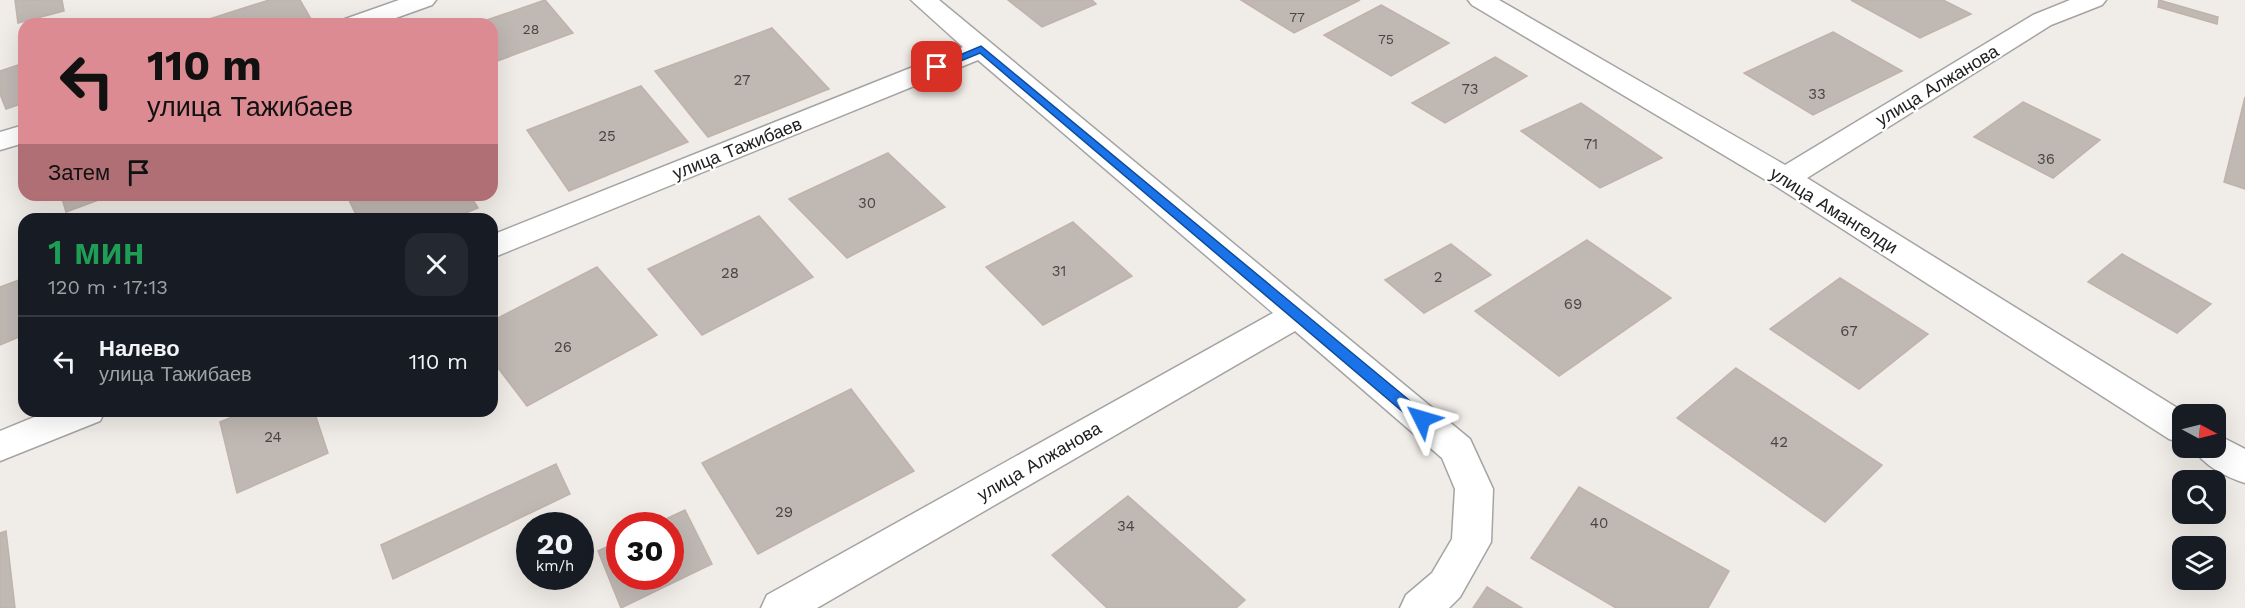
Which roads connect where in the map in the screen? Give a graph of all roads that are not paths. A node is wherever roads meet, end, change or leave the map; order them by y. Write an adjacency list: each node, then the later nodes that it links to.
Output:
1 (423, 0): 5 (street)
2 (924, 0): 6 (street)
3 (1481, 0): 9 (street, улица Амангелди)
4 (2093, 0): 9 (street, улица Алжанова)
5 (371, 18)
6 (981, 49): 10 (street, улица Тажибаев); 11 (street)
7 (18, 136): 8 (street)
8 (0, 141)
9 (1785, 178): 13 (street, улица Амангелди)
10 (498, 245)
11 (1296, 315): 17 (street, улица Алжанова); 18 (street)
12 (72, 417): 14 (street)
13 (2172, 423)
14 (0, 446)
15 (2226, 456): 16 (street)
16 (2245, 468)
17 (781, 608)
18 (1420, 608)

